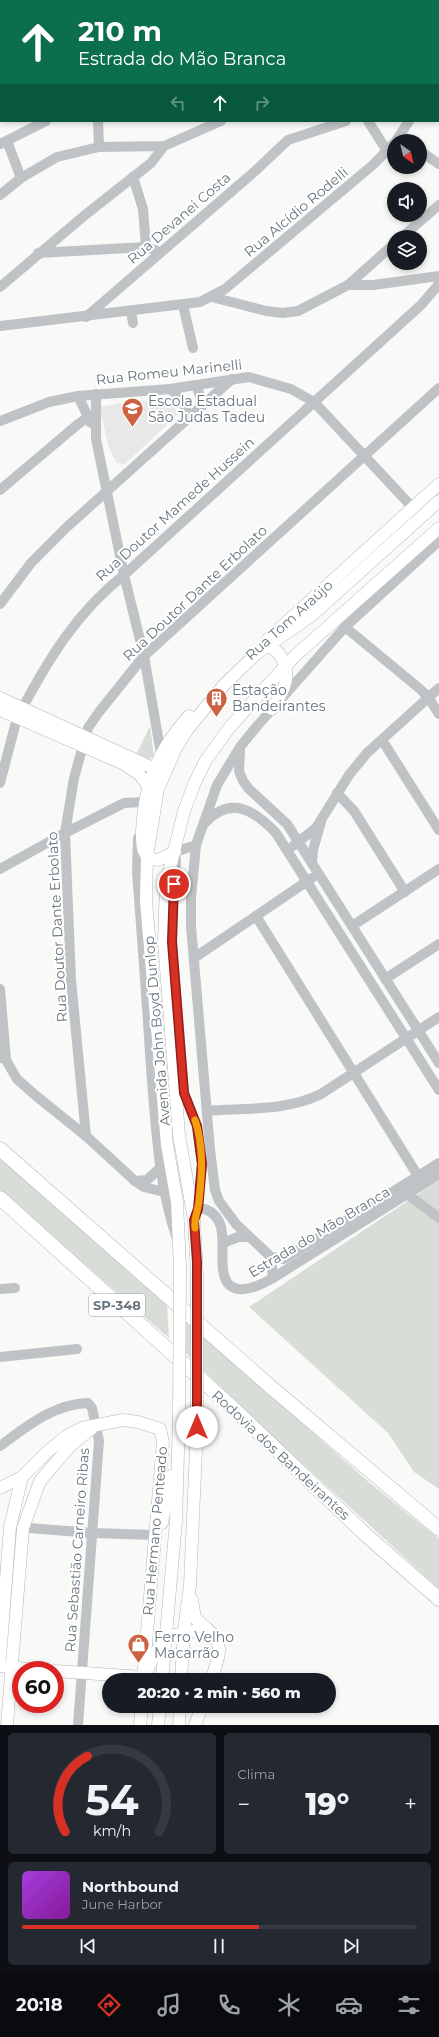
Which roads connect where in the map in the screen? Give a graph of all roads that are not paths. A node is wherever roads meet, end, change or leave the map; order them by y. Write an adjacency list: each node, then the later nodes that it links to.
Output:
1 (44, 122): 9 (street)
2 (98, 122): 11 (street)
3 (219, 122): 10 (street)
4 (343, 122): 22 (street, Rua Devanei Costa)
5 (369, 122): 8 (street)
6 (408, 122): 7 (street, Rua Alcídio Rodelli)
7 (401, 134)
8 (387, 136)
9 (3, 142): 15 (street)
10 (164, 146): 11 (street); 16 (street)
11 (98, 147): 15 (street)
12 (387, 151): 28 (street, Rua Alcídio Rodelli)
13 (427, 156): 14 (street)
14 (439, 164)
15 (21, 178): 17 (street)
16 (133, 178): 20 (street); 23 (street)
17 (1, 192)
18 (439, 205): 19 (street)
19 (410, 230)
20 (146, 246): 22 (street); 23 (street)
21 (387, 250): 25 (street)
22 (160, 252): 31 (street, Rua Devanei Costa)
23 (38, 253): 27 (street)
24 (439, 276): 25 (street)
25 (348, 284): 28 (street)
26 (439, 284): 41 (street, Rua Doutor Mamede Hussein)
27 (0, 288)
28 (212, 297): 29 (street, Rua Alcídio Rodelli)
29 (183, 305): 30 (street, Rua Alcídio Rodelli); 34 (street)
30 (132, 311): 31 (street, Rua Alcídio Rodelli); 32 (street)
31 (86, 317): 33 (street, Rua Alcídio Rodelli)
32 (133, 323)
33 (0, 326)
34 (193, 348)
35 (233, 378): 36 (street, Rua Romeu Marinelli); 41 (street, Rua Romeu Marinelli); 42 (street)
36 (196, 385): 37 (street, Rua Romeu Marinelli); 42 (street)
37 (170, 388): 39 (street, Rua Romeu Marinelli); 44 (street)
38 (439, 388): 46 (street, Rua Doutor Dante Erbolato)
39 (96, 394): 40 (street, Rua Romeu Marinelli); 43 (street)
40 (78, 396): 43 (street); 45 (street, Rua Romeu Marinelli)
41 (314, 402): 46 (street, Rua Romeu Marinelli); 54 (street, Rua Doutor Mamede Hussein)
42 (203, 404): 44 (street)
43 (92, 416): 48 (street); 49 (street)
44 (188, 418): 49 (street)
45 (0, 421)
46 (364, 455): 51 (street, Rua Romeu Marinelli); 59 (street, Rua Doutor Dante Erbolato)
47 (439, 484): 51 (main road, Rua Tom Araújo)
48 (0, 490)
49 (108, 491): 54 (street); 55 (street)
50 (439, 501): 57 (main road)
51 (413, 508): 58 (main road, Rua Tom Araújo)
52 (439, 528): 60 (main road, Avenida John Boyd Dunlop)
53 (439, 541): 56 (street)
54 (124, 575): 59 (street); 67 (street, Rua Doutor Mamede Hussein)
55 (0, 604)
56 (345, 627): 63 (street); 65 (street)
57 (268, 646): 58 (main road); 60 (main road)
58 (252, 655): 62 (main road, Rua Tom Araújo)
59 (144, 656): 70 (street, Rua Doutor Dante Erbolato); 72 (street)
60 (284, 667): 65 (main road); 85 (main road, Avenida John Boyd Dunlop)
61 (439, 688): 63 (street)
62 (215, 692): 72 (main road, Rua Tom Araújo); 87 (main road, Avenida John Boyd Dunlop)
63 (428, 697): 68 (street); 69 (street)
64 (0, 698): 67 (main road)
65 (272, 709): 71 (street)
66 (0, 710): 67 (main road)
67 (20, 714): 70 (main road); 74 (street, Rua Doutor Mamede Hussein)
68 (439, 714)
69 (382, 740): 76 (street); 81 (street)
70 (85, 742): 73 (main road); 75 (main road); 82 (street, Rua Doutor Dante Erbolato)
71 (240, 747): 80 (street); 83 (street)
72 (161, 754): 73 (main road, Rua Tom Araújo)
73 (155, 769): 75 (main road)
74 (0, 782)
75 (148, 786): 77 (main road)
76 (337, 793): 78 (street); 93 (street)
77 (144, 802): 79 (main road); 82 (street)
78 (322, 820): 83 (street); 88 (street)
79 (141, 821): 87 (main road); 114 (street)
80 (201, 826): 84 (street); 86 (street)
81 (439, 830)
82 (65, 833): 89 (street); 110 (street, Rua Doutor Dante Erbolato)
83 (298, 841): 86 (street); 88 (street)
84 (196, 845): 85 (street); 96 (street)
85 (175, 852): 87 (main road); 116 (street); 122 (main road, Avenida John Boyd Dunlop)
86 (289, 853): 92 (street)
87 (147, 856): 126 (main road, Avenida John Boyd Dunlop)
88 (312, 862): 91 (street)
89 (0, 869)
90 (439, 869): 93 (street)
91 (319, 874): 92 (street); 95 (street)
92 (306, 882): 94 (street); 104 (street)
93 (405, 892): 95 (street)
94 (256, 916): 97 (street); 107 (street)
95 (352, 926): 100 (street)
96 (192, 939): 97 (street); 99 (street)
97 (220, 940): 99 (street)
98 (439, 944): 100 (street)
99 (194, 958): 109 (street)
100 (385, 979): 103 (street)
101 (0, 990): 105 (street)
102 (439, 1017): 103 (street)
103 (419, 1030): 104 (street); 106 (street)
104 (406, 1038): 107 (street); 108 (street)
105 (3, 1059): 110 (street)
106 (439, 1062)
107 (354, 1073): 109 (street); 117 (street)
108 (439, 1090)
109 (207, 1111): 112 (street)
110 (86, 1136): 118 (street)
111 (0, 1149): 141 (highway, SP-348)
112 (210, 1149): 116 (street); 124 (street)
113 (439, 1162): 117 (street)
114 (160, 1168): 118 (street); 119 (street)
115 (439, 1174): 120 (street, Estrada do Mão Branca)
116 (202, 1175): 122 (street)
117 (418, 1176): 127 (street)
118 (135, 1181): 119 (street)
119 (164, 1192): 126 (street)
120 (407, 1194): 123 (street); 128 (street, Estrada do Mão Branca)
121 (0, 1198): 145 (highway, Rodovia dos Bandeirantes / SP-348)
122 (196, 1214): 125 (street, Estrada do Mão Branca); 144 (main road, Avenida John Boyd Dunlop, bridge)
123 (439, 1218)
124 (249, 1237): 125 (street); 127 (street)
125 (223, 1243): 128 (street, Estrada do Mão Branca)
126 (179, 1246): 135 (main road, Avenida John Boyd Dunlop, bridge)
127 (271, 1257): 128 (street)
128 (273, 1278)
129 (15, 1288): 130 (street)
130 (0, 1289)
131 (77, 1349): 132 (street)
132 (0, 1358)
133 (95, 1425): 134 (street, Rua Sebastião Carneiro Ribas); 136 (main road); 137 (main road); 142 (street, Rua Sebastião Carneiro Ribas); 143 (main road, Rua Hermano Penteado)
134 (0, 1446)
135 (178, 1462): 143 (main road); 148 (main road, Avenida John Boyd Dunlop)
136 (22, 1477): 137 (main road); 138 (main road); 139 (main road)
137 (40, 1481): 140 (main road)
138 (0, 1488)
139 (10, 1527): 140 (street); 149 (main road)
140 (22, 1528): 142 (street); 150 (main road)
141 (439, 1529)
142 (92, 1533): 143 (street); 152 (street, Rua Sebastião Carneiro Ribas)
143 (154, 1535): 153 (main road, Rua Hermano Penteado)
144 (190, 1585): 146 (main road); 147 (main road, Avenida John Boyd Dunlop)
145 (439, 1598)
146 (206, 1628): 147 (main road); 157 (main road)
147 (184, 1631): 148 (main road); 156 (main road, Avenida John Boyd Dunlop)
148 (166, 1637): 154 (main road); 155 (main road, Avenida John Boyd Dunlop)
149 (0, 1658)
150 (6, 1667): 163 (main road)
151 (64, 1672): 152 (main road)
152 (82, 1673): 158 (main road); 164 (street, Rua Sebastião Carneiro Ribas)
153 (143, 1673)
154 (146, 1673)
155 (163, 1673)
156 (181, 1673)
157 (213, 1673)
158 (102, 1675)
159 (141, 1713): 165 (main road)
160 (159, 1713): 166 (main road)
161 (180, 1713): 167 (main road)
162 (199, 1713): 168 (main road)
163 (6, 1725)
164 (78, 1725)
165 (140, 1725)
166 (158, 1725)
167 (179, 1725)
168 (195, 1725)

